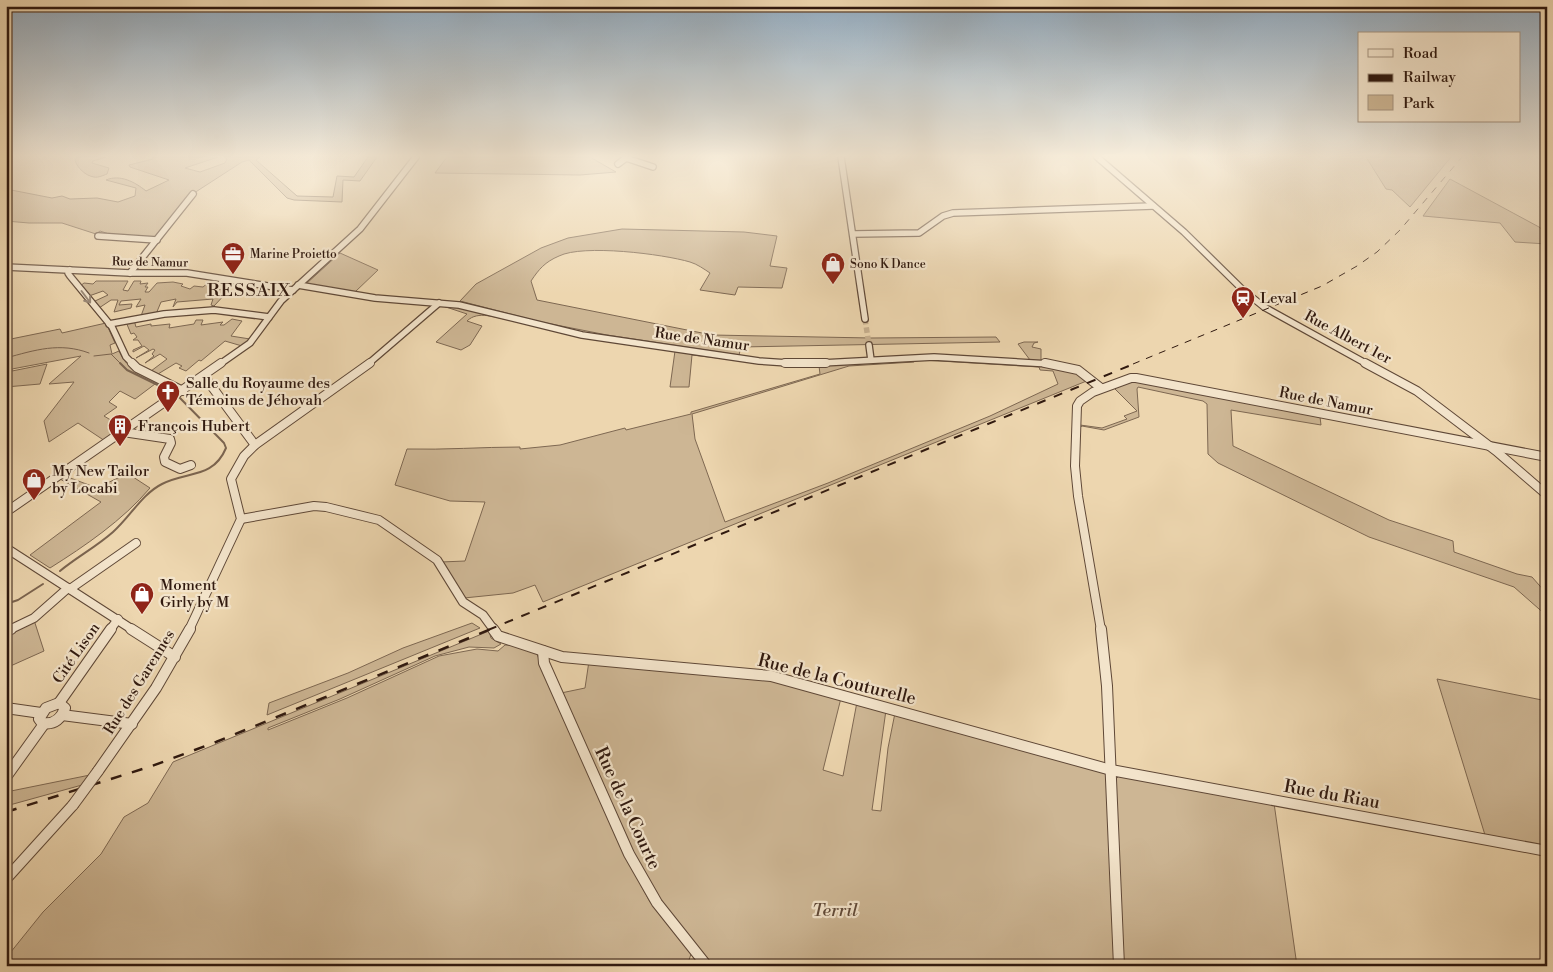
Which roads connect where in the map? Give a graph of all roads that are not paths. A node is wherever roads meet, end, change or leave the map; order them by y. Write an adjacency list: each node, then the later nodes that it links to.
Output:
1 (186, 202): 8 (street)
2 (381, 202): 12 (street)
3 (848, 202): 6 (street)
4 (1149, 202): 5 (street, Rue Albert 1er)
5 (1153, 206): 6 (street); 24 (street, Rue Albert 1er)
6 (853, 234): 15 (street)
7 (98, 236): 8 (street)
8 (157, 240): 11 (street)
9 (6, 267): 10 (street, Rue de Namur)
10 (70, 270): 11 (street, Rue de Namur); 16 (street, one-way to 16)
11 (130, 273): 12 (street, Rue de Namur)
12 (295, 288): 13 (street, Rue de Namur); 14 (street)
13 (439, 303): 18 (street, Rue de Namur); 23 (street)
14 (269, 316): 16 (street); 19 (street)
15 (865, 319)
16 (109, 324): 21 (street)
17 (869, 345): 18 (street)
18 (871, 360): 20 (street, Rue de Namur)
19 (204, 376): 21 (street); 23 (street)
20 (1101, 388): 24 (street, Rue de Namur); 43 (street, Rue de Namur)
21 (183, 391): 22 (street)
22 (123, 432): 26 (street); 28 (street)
23 (255, 445): 29 (street)
24 (1491, 447): 25 (street, Rue de Namur); 27 (street, Rue Albert 1er)
25 (1547, 457)
26 (191, 465)
27 (1547, 495)
28 (6, 512)
29 (241, 519): 35 (street, Rue de la Couturelle); 36 (street, Rue des Garennes)
30 (136, 543): 32 (street)
31 (6, 548): 32 (street)
32 (69, 588): 33 (street); 34 (street)
33 (118, 619): 36 (street); 37 (street, Cité Lison)
34 (6, 632)
35 (543, 651): 43 (street, Rue de la Couturelle); 47 (street, Rue de la Courte)
36 (175, 657): 42 (street, Rue des Garennes)
37 (59, 703): 39 (street, Cité Lison); 40 (street, Cité Lison)
38 (6, 708): 39 (street)
39 (41, 713): 41 (street)
40 (62, 715): 41 (street); 42 (street)
41 (44, 724): 44 (street)
42 (132, 724): 46 (street, Rue des Garennes, bridge)
43 (1111, 770): 45 (street, Rue du Riau); 48 (street)
44 (6, 777)
45 (1547, 851)
46 (6, 879)
47 (707, 966)
48 (1119, 966)

